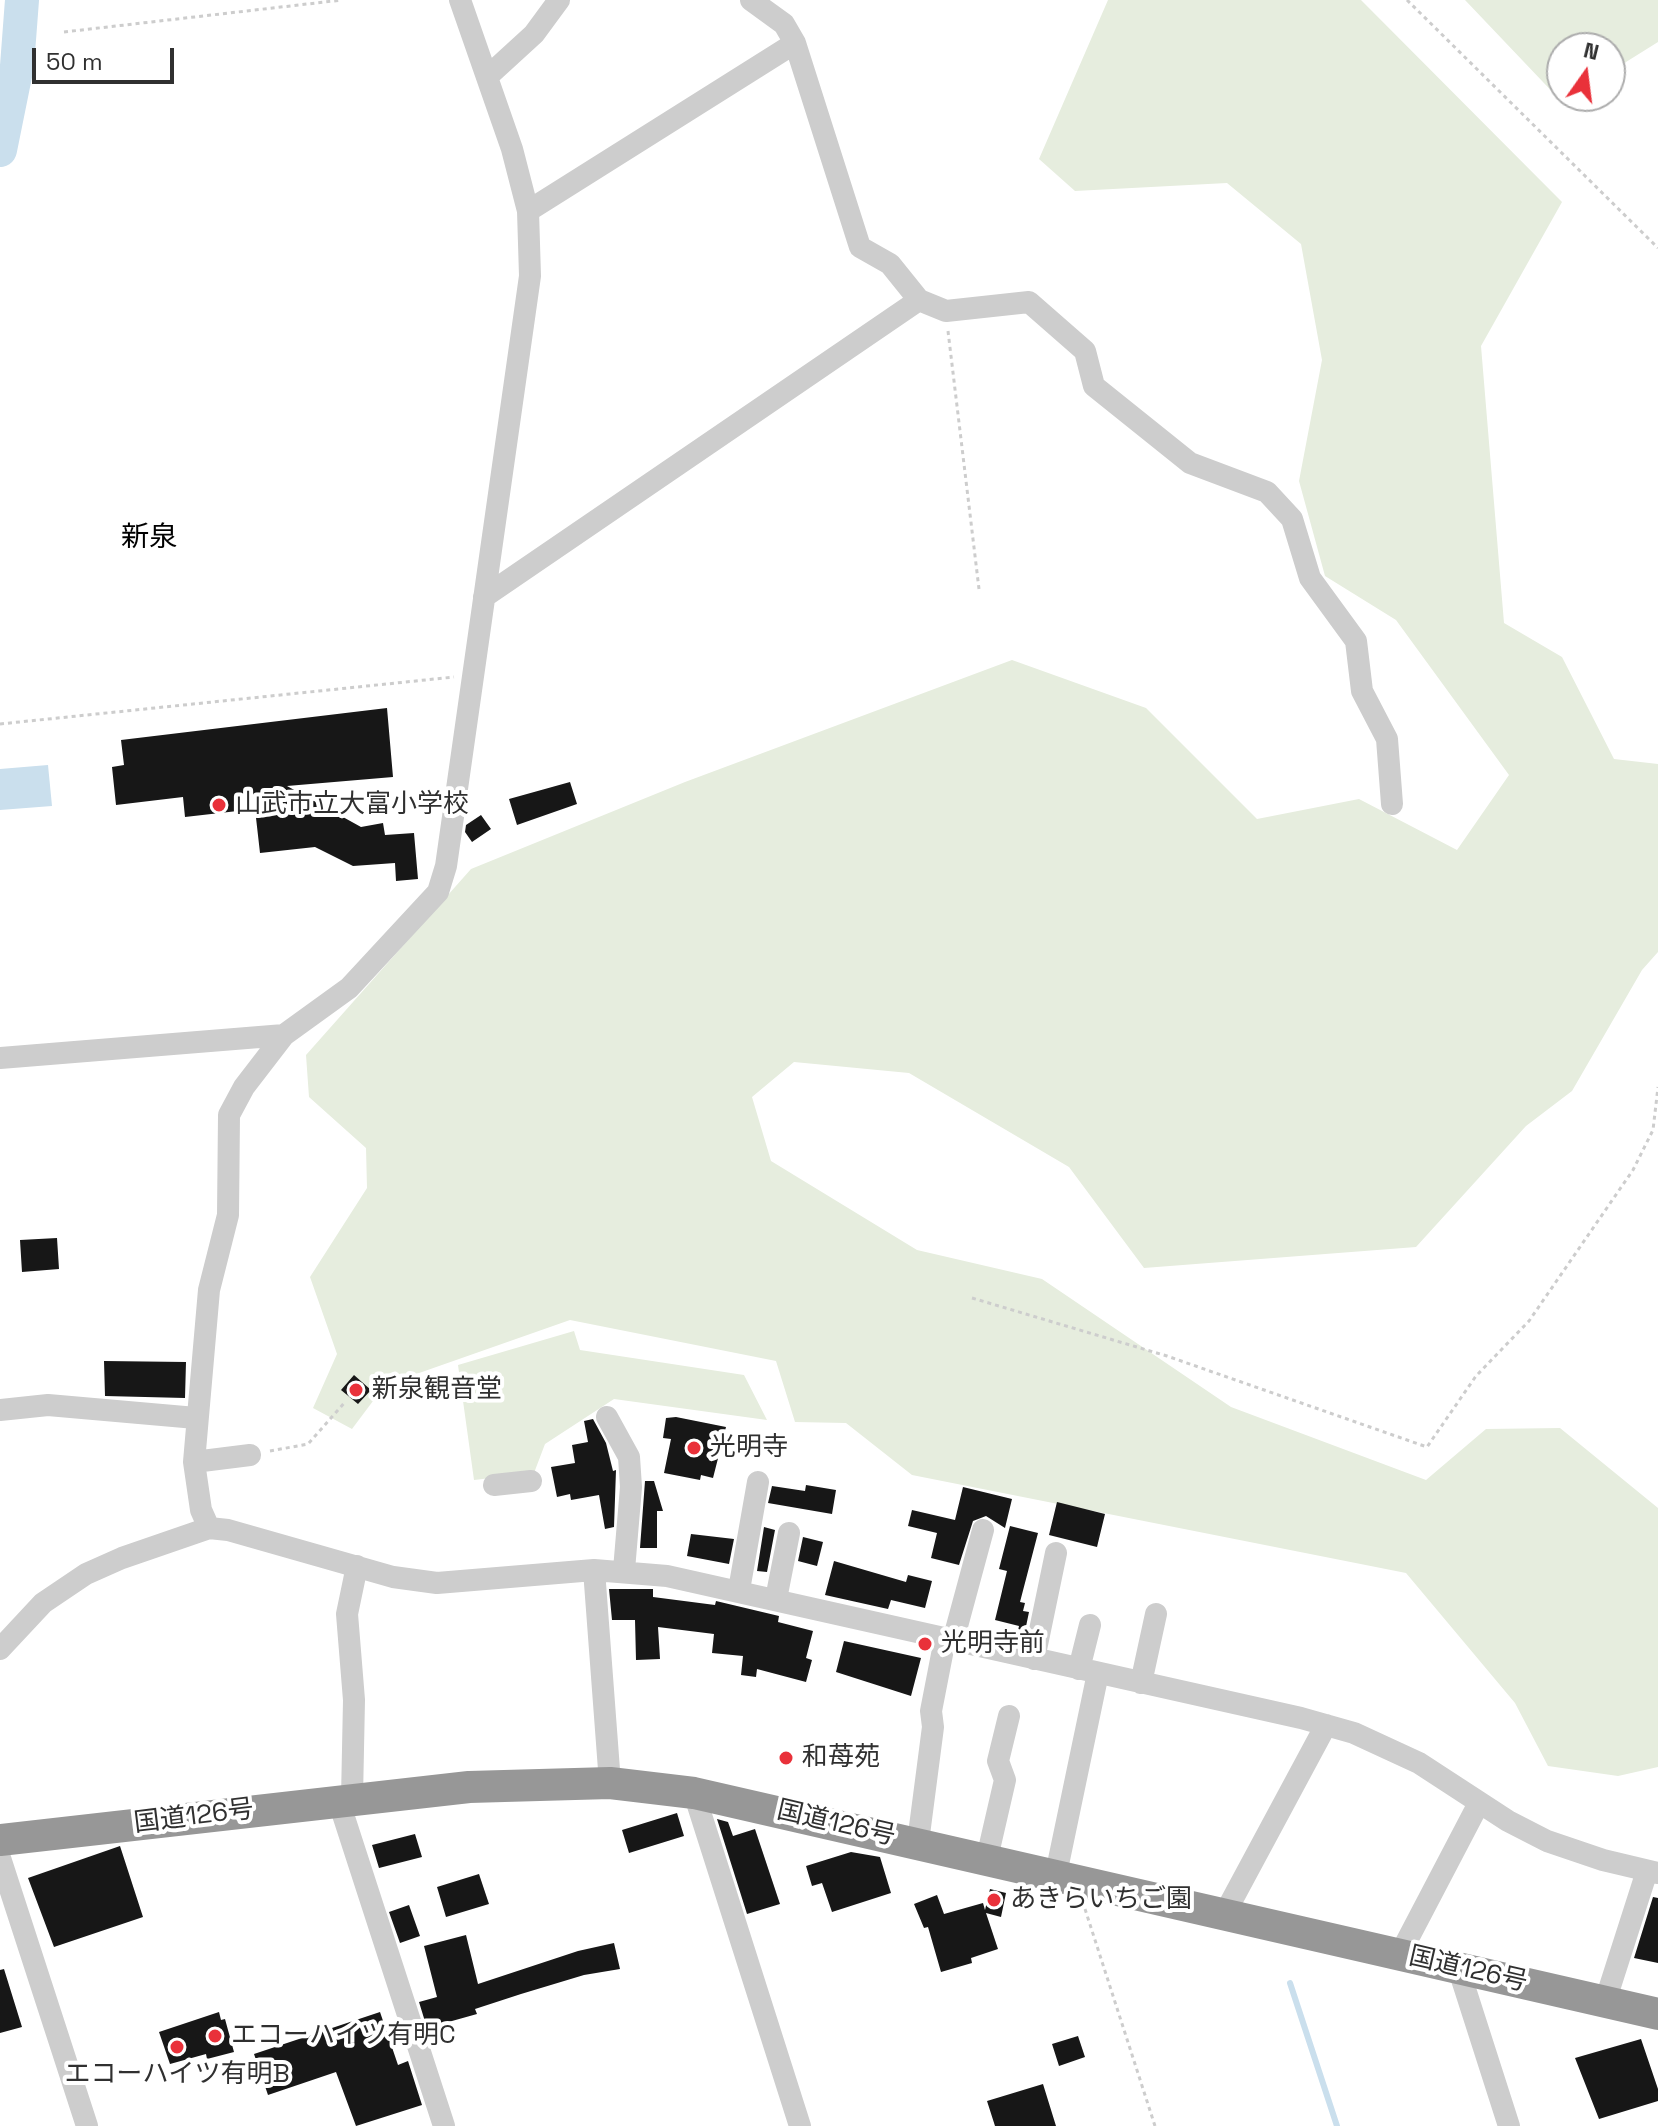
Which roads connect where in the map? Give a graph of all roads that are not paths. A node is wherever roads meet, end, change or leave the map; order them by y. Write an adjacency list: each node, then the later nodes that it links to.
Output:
1 (460, 0): 5 (street)
2 (559, 0): 5 (street)
3 (751, 0): 4 (street)
4 (795, 43): 6 (street); 7 (street)
5 (487, 77): 6 (street)
6 (528, 211): 8 (street)
7 (919, 300): 8 (street); 9 (street)
8 (484, 597): 10 (street)
9 (1392, 804)
10 (284, 1035): 11 (street); 14 (street)
11 (0, 1058)
12 (0, 1410): 14 (street)
13 (607, 1417): 26 (street)
14 (196, 1418): 16 (street)
15 (250, 1455): 16 (street)
16 (194, 1462): 20 (street)
17 (531, 1481): 19 (street)
18 (758, 1482): 27 (street)
19 (494, 1485)
20 (209, 1528): 24 (street); 32 (street)
21 (983, 1530): 31 (street)
22 (789, 1533): 28 (street)
23 (1056, 1553): 33 (street)
24 (357, 1566): 25 (street); 40 (street)
25 (594, 1570): 26 (street); 38 (street)
26 (624, 1570): 27 (street)
27 (739, 1590): 28 (street)
28 (776, 1599): 31 (street)
29 (1156, 1614): 35 (street)
30 (1090, 1625): 34 (street)
31 (949, 1640): 33 (street); 43 (street)
32 (0, 1649)
33 (1034, 1659): 34 (street)
34 (1088, 1671): 35 (street); 47 (street)
35 (1141, 1683): 37 (street)
36 (1009, 1716): 45 (street)
37 (1326, 1725): 41 (street); 48 (street)
38 (610, 1783): 39 (highway, 国道126号); 40 (highway, 国道126号)
39 (694, 1793): 43 (highway, 国道126号); 55 (street)
40 (345, 1799): 42 (highway, 国道126号); 54 (street)
41 (1479, 1803): 46 (street); 49 (street)
42 (0, 1840)
43 (918, 1842): 45 (highway, 国道126号)
44 (0, 1858): 53 (street)
45 (987, 1858): 47 (highway, 国道126号)
46 (1652, 1872): 51 (street)
47 (1065, 1876): 48 (highway, 国道126号)
48 (1225, 1913): 49 (highway, 国道126号)
49 (1400, 1954): 50 (highway, 国道126号)
50 (1458, 1967): 51 (highway, 国道126号); 56 (street)
51 (1605, 2002): 52 (highway, 国道126号)
52 (1658, 2014)
53 (87, 2126)
54 (444, 2126)
55 (800, 2126)
56 (1509, 2126)

